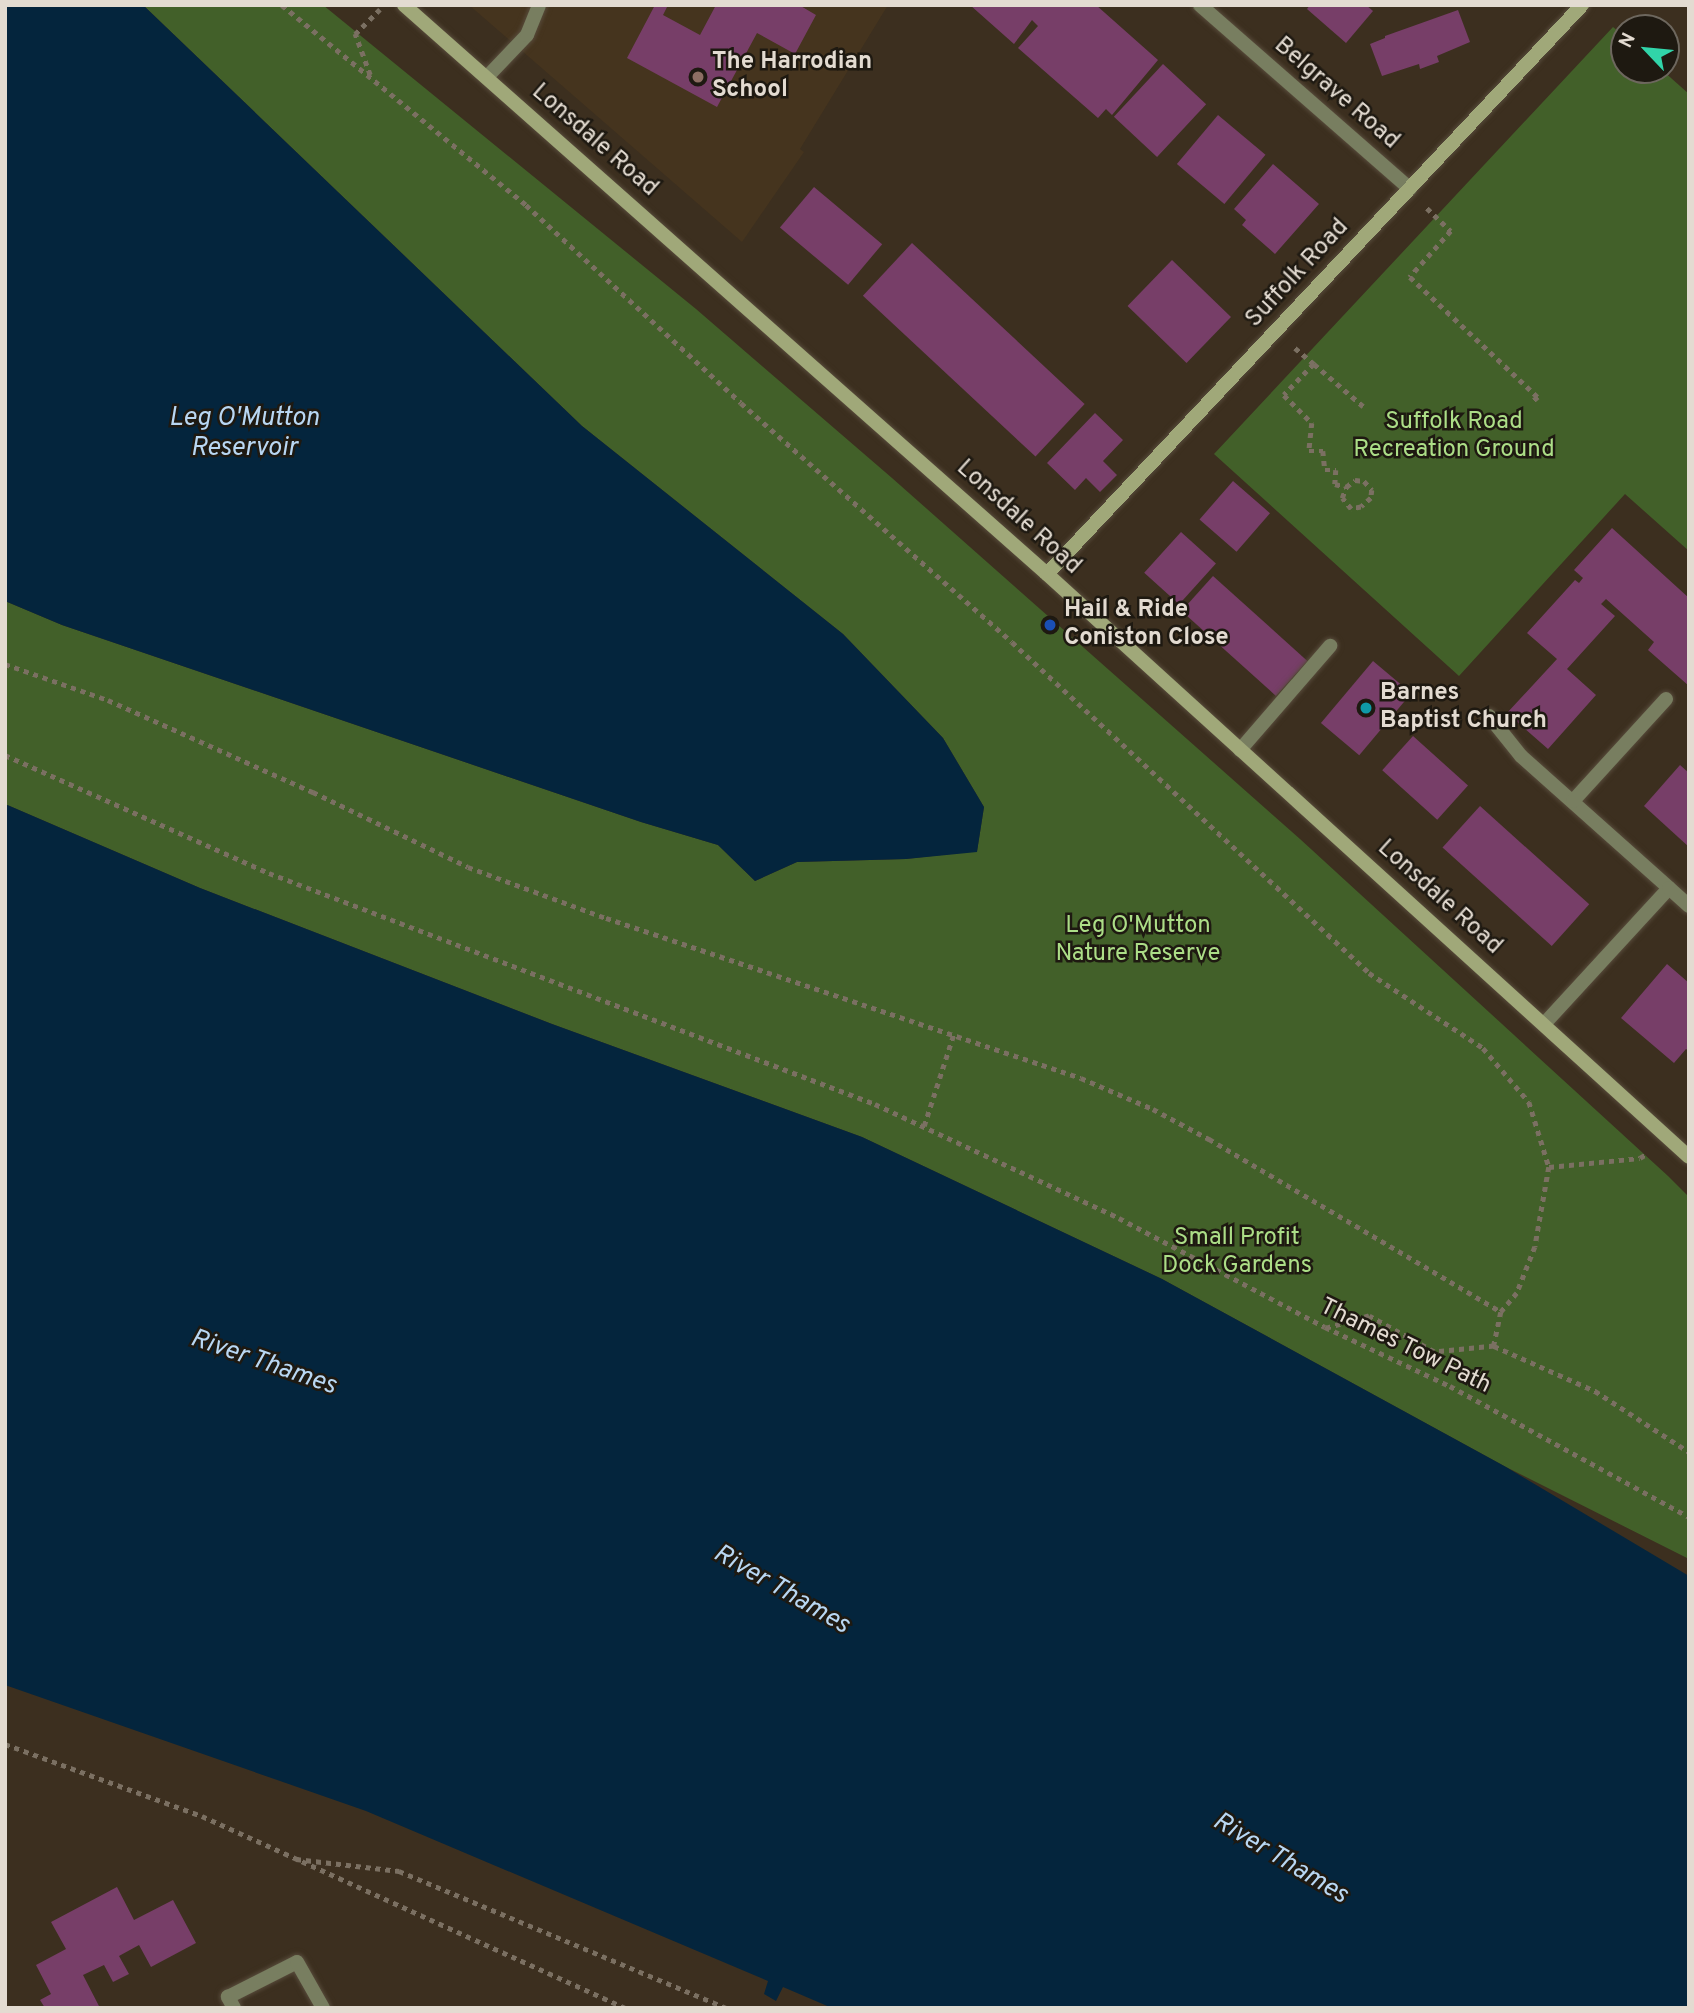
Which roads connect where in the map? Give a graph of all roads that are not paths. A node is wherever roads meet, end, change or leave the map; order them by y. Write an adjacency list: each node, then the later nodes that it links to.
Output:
1 (404, 5): 5 (main road, Lonsdale Road)
2 (539, 5): 5 (street)
3 (1200, 5): 6 (street, Belgrave Road)
4 (1581, 5): 6 (main road, Suffolk Road)
5 (487, 77): 7 (main road, Lonsdale Road)
6 (1410, 189): 7 (main road, Suffolk Road)
7 (1047, 574): 11 (main road, Lonsdale Road)
8 (1330, 646): 11 (street)
9 (1666, 699): 12 (street)
10 (1489, 716): 12 (street)
11 (1240, 750): 15 (main road, Lonsdale Road)
12 (1573, 801): 13 (street)
13 (1669, 888): 14 (street); 15 (street)
14 (1689, 906)
15 (1545, 1023): 16 (main road, Lonsdale Road)
16 (1689, 1157)
17 (234, 2008): 18 (street)
18 (323, 2008)

